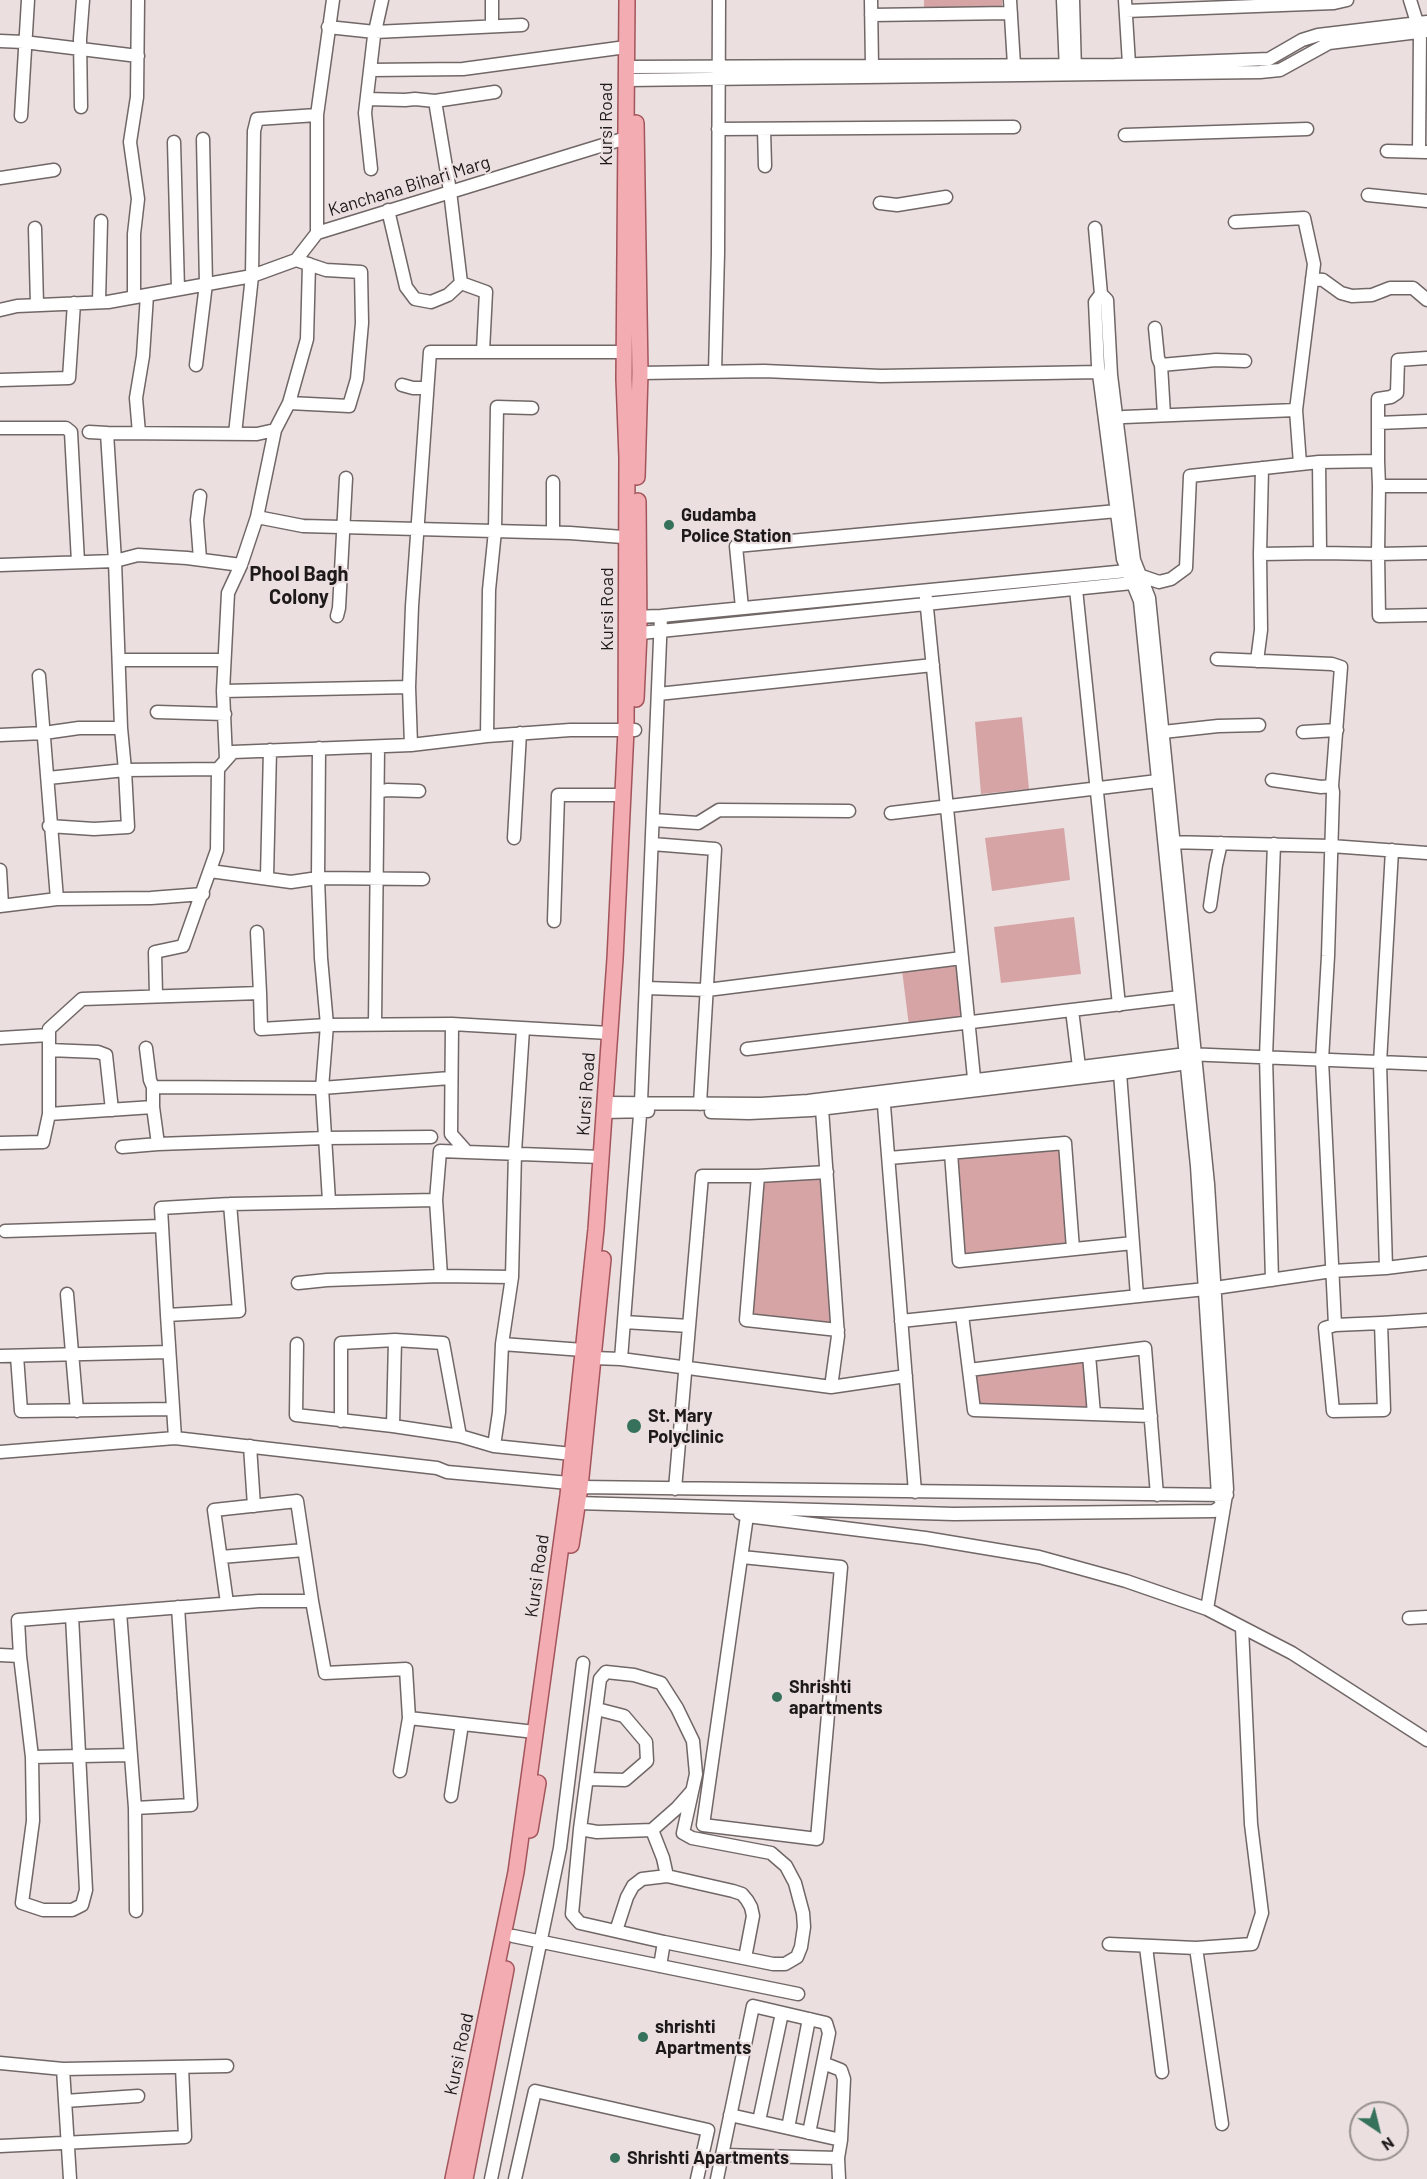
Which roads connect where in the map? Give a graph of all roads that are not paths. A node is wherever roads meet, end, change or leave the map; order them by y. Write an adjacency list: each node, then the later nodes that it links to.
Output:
1 (28, 0): 24 (street)
2 (83, 0): 26 (street)
3 (138, 0): 27 (street)
4 (333, 0): 20 (street)
5 (382, 0): 22 (street)
6 (492, 0): 19 (street)
7 (627, 0): 25 (main road, Kursi Road)
8 (637, 0): 33 (main road, Kursi Road)
9 (719, 0): 34 (street)
10 (871, 0): 17 (street)
11 (1063, 0): 32 (street)
12 (1073, 0): 32 (street)
13 (1347, 0): 15 (street)
14 (1410, 0): 21 (street)
15 (1126, 5): 28 (street)
16 (1010, 6): 17 (street); 30 (street)
17 (871, 15): 29 (street)
18 (522, 25): 19 (street)
19 (492, 26): 22 (street)
20 (328, 27): 22 (street); 39 (street)
21 (1423, 27): 28 (street); 32 (street); 50 (street)
22 (375, 33): 31 (street)
23 (0, 41): 24 (street)
24 (24, 42): 26 (street); 40 (street)
25 (626, 47): 31 (street); 33 (main road, Kursi Road)
26 (80, 48): 27 (street); 38 (street)
27 (138, 56): 75 (street)
28 (1129, 64): 32 (street)
29 (872, 66): 30 (street); 34 (street)
30 (1014, 66): 32 (street)
31 (370, 70): 36 (street)
32 (1070, 70): 34 (street)
33 (632, 73): 34 (street); 46 (main road, Kursi Road); 90 (main road, Kursi Road)
34 (718, 73): 42 (street)
35 (495, 92): 37 (street)
36 (367, 99): 37 (street); 52 (street)
37 (435, 101): 55 (street)
38 (81, 107)
39 (317, 115): 65 (street); 68 (street)
40 (21, 116)
41 (1014, 127): 43 (street)
42 (718, 129): 43 (street); 88 (street)
43 (764, 129): 51 (street)
44 (1307, 129): 45 (street)
45 (1125, 135)
46 (626, 138): 55 (street, Kanchana Bihari Marg); 83 (main road, Kursi Road)
47 (203, 139): 71 (street)
48 (174, 142): 72 (street)
49 (1387, 151): 50 (street)
50 (1423, 152)
51 (765, 166)
52 (371, 169)
53 (54, 170): 54 (street)
54 (0, 178)
55 (450, 191): 60 (street, Kanchana Bihari Marg); 70 (street)
56 (1368, 195): 58 (street)
57 (946, 197): 59 (street)
58 (1427, 201)
59 (880, 203)
60 (388, 210): 65 (street, Kanchana Bihari Marg); 70 (street)
61 (101, 221): 77 (street)
62 (1235, 222): 69 (street)
63 (35, 228): 79 (street)
64 (1095, 228): 73 (street)
65 (317, 233): 66 (street, Kanchana Bihari Marg)
66 (296, 260): 67 (street); 68 (street)
67 (309, 264): 94 (street); 94 (street)
68 (252, 276): 71 (street); 106 (street)
69 (1312, 279): 76 (street); 96 (street)
70 (461, 283): 82 (street)
71 (207, 284): 72 (street); 86 (street)
72 (178, 289): 74 (street)
73 (1101, 294): 89 (street); 98 (street)
74 (147, 295): 75 (street); 105 (street)
75 (134, 297): 77 (street)
76 (1427, 300)
77 (99, 302): 78 (street)
78 (74, 303): 79 (street); 91 (street)
79 (38, 305): 80 (street)
80 (0, 310)
81 (1155, 328): 87 (street)
82 (483, 351): 83 (street); 93 (street)
83 (624, 351): 122 (main road, Kursi Road)
84 (1427, 358): 100 (street)
85 (1245, 361): 87 (street)
86 (196, 365)
87 (1161, 365): 97 (street)
88 (715, 372): 89 (street); 90 (street)
89 (1099, 372): 116 (street)
90 (640, 373): 122 (main road, Kursi Road)
91 (0, 380)
92 (402, 385): 93 (street)
93 (426, 388): 119 (street)
94 (289, 403): 102 (street)
95 (532, 408): 120 (street)
96 (1296, 410): 97 (street); 109 (street)
97 (1164, 415): 98 (street)
98 (1116, 419): 132 (street)
99 (1427, 421): 100 (street)
100 (1378, 423): 107 (street)
101 (0, 428): 129 (street)
102 (275, 430): 106 (street); 117 (street)
103 (89, 432): 104 (street)
104 (107, 433): 105 (street); 128 (street)
105 (139, 433): 106 (street)
106 (235, 434)
107 (1378, 460): 108 (street); 113 (street)
108 (1319, 462): 109 (street); 123 (street)
109 (1300, 464): 110 (street)
110 (1262, 468): 125 (street); 132 (street)
111 (346, 478): 118 (street)
112 (553, 482): 121 (street)
113 (1379, 486): 114 (street); 126 (street)
114 (1427, 486)
115 (200, 496): 127 (street)
116 (1117, 511): 132 (street); 136 (street)
117 (257, 517): 118 (street); 131 (street)
118 (345, 528): 119 (street); 138 (street)
119 (419, 530): 120 (street); 149 (street)
120 (495, 531): 121 (street); 163 (street)
121 (553, 532): 122 (street)
122 (633, 538): 140 (main road, Kursi Road)
123 (1322, 553): 125 (street); 126 (street)
124 (1427, 553): 126 (street)
125 (1260, 554): 146 (street)
126 (1378, 554): 137 (street)
127 (200, 560): 128 (street); 131 (street)
128 (115, 561): 129 (street); 144 (street)
129 (78, 562): 130 (street)
130 (0, 565)
131 (241, 566): 145 (street)
132 (1133, 577): 133 (street); 134 (street); 158 (street); 171 (street)
133 (1076, 589): 135 (street); 174 (street)
134 (926, 591): 135 (street); 136 (street)
135 (927, 604): 141 (street); 147 (street)
136 (742, 608): 139 (street)
137 (1427, 615)
138 (337, 616)
139 (662, 616): 140 (street); 141 (street)
140 (633, 617): 142 (main road, Kursi Road)
141 (661, 631): 142 (street); 151 (street)
142 (633, 633): 156 (main road, Kursi Road)
143 (1217, 659): 146 (street)
144 (119, 660): 145 (street); 155 (street)
145 (224, 660): 150 (street)
146 (1257, 661): 157 (street)
147 (933, 665): 151 (street); 178 (street)
148 (39, 676): 160 (street)
149 (410, 687): 150 (street); 164 (street)
150 (223, 691): 153 (street)
151 (658, 694): 181 (street)
152 (157, 712): 153 (street)
153 (225, 714): 168 (street)
154 (1259, 725): 158 (street)
155 (121, 728): 160 (street); 169 (street)
156 (631, 730): 161 (street); 177 (main road, Kursi Road); 236 (main road, Kursi Road)
157 (1337, 730): 159 (street); 173 (street)
158 (1163, 732): 171 (street)
159 (1303, 732)
160 (44, 733): 162 (street); 170 (street)
161 (520, 733): 163 (street); 183 (street)
162 (0, 735)
163 (488, 736): 164 (street)
164 (411, 746): 165 (street)
165 (378, 747): 166 (street); 175 (street)
166 (319, 748): 167 (street); 194 (street)
167 (270, 750): 168 (street); 193 (street)
168 (222, 764): 169 (street); 192 (street)
169 (125, 770): 170 (street); 182 (street)
170 (48, 778): 182 (street)
171 (1163, 780): 174 (street); 184 (street)
172 (1272, 780): 173 (street)
173 (1332, 786): 188 (street)
174 (1097, 787): 178 (street); 209 (street)
175 (378, 792): 176 (street); 196 (street)
176 (419, 792)
177 (623, 795): 201 (street); 216 (main road, Kursi Road)
178 (947, 806): 180 (street); 203 (street)
179 (849, 811): 181 (street)
180 (891, 813)
181 (653, 820): 186 (street)
182 (50, 826): 198 (street)
183 (514, 838)
184 (1169, 842): 185 (street); 208 (street); 222 (street)
185 (1221, 843): 187 (street); 200 (street)
186 (652, 844): 204 (street); 205 (street)
187 (1274, 844): 188 (street); 223 (street)
188 (1331, 846): 189 (street); 224 (street)
189 (1392, 850): 190 (street); 225 (street)
190 (1427, 853)
191 (0, 870): 199 (street)
192 (210, 871): 193 (street); 197 (street)
193 (267, 877): 194 (street)
194 (318, 878): 196 (street); 214 (street)
195 (423, 879): 196 (street)
196 (377, 880): 212 (street)
197 (202, 894): 198 (street); 207 (street)
198 (57, 899): 199 (street)
199 (1, 906)
200 (1210, 906)
201 (554, 921)
202 (257, 932): 206 (street)
203 (962, 958): 205 (street); 211 (street)
204 (646, 988): 205 (street); 237 (street)
205 (707, 990): 234 (street)
206 (261, 993): 207 (street); 214 (street)
207 (156, 996): 217 (street)
208 (1180, 997): 209 (street); 222 (street)
209 (1119, 1005): 210 (street)
210 (1072, 1010): 211 (street); 227 (street)
211 (968, 1023): 220 (street); 230 (street)
212 (375, 1024): 213 (street); 214 (street)
213 (452, 1024): 215 (street); 229 (street)
214 (327, 1025): 232 (street)
215 (523, 1029): 216 (street); 247 (street)
216 (609, 1033): 236 (main road, Kursi Road)
217 (49, 1035): 218 (street); 221 (street)
218 (0, 1038)
219 (146, 1048): 231 (street)
220 (747, 1049)
221 (49, 1050): 239 (street); 240 (street)
222 (1189, 1057): 223 (street); 227 (street); 228 (street); 267 (street)
223 (1266, 1057): 224 (street); 265 (street)
224 (1322, 1060): 225 (street); 262 (street)
225 (1380, 1063): 226 (street); 261 (street)
226 (1427, 1064)
227 (1079, 1067): 230 (street)
228 (1120, 1072): 230 (street); 258 (street)
229 (450, 1078): 232 (street); 246 (street)
230 (975, 1085): 233 (street)
231 (153, 1087): 232 (street); 235 (street)
232 (322, 1088): 242 (street)
233 (884, 1096): 234 (street); 238 (street); 250 (street)
234 (700, 1104): 237 (street)
235 (153, 1107): 239 (street); 244 (street)
236 (609, 1107): 237 (street); 249 (main road, Kursi Road); 284 (main road, Kursi Road)
237 (640, 1107): 238 (street); 274 (street)
238 (822, 1108): 251 (street)
239 (112, 1110): 240 (street)
240 (50, 1114): 243 (street)
241 (431, 1137): 242 (street)
242 (325, 1138): 244 (street); 254 (street)
243 (0, 1143)
244 (158, 1144): 245 (street)
245 (122, 1147)
246 (467, 1152): 247 (street); 253 (street)
247 (515, 1152): 249 (street); 264 (street)
248 (951, 1153): 250 (street); 259 (street); 259 (street)
249 (601, 1157): 284 (main road, Kursi Road)
250 (888, 1158): 273 (street)
251 (827, 1172): 252 (street); 278 (street)
252 (758, 1176): 277 (street); 278 (street)
253 (436, 1200): 254 (street); 263 (street)
254 (328, 1201): 255 (street)
255 (230, 1204): 256 (street); 270 (street)
256 (161, 1226): 257 (street); 270 (street)
257 (4, 1231)
258 (1133, 1243): 259 (street); 269 (street)
259 (1073, 1249)
260 (1427, 1263): 261 (street)
261 (1386, 1268): 262 (street)
262 (1332, 1271): 265 (street); 276 (street)
263 (441, 1276): 264 (street); 266 (street)
264 (512, 1277): 281 (street)
265 (1272, 1280): 267 (street)
266 (298, 1283)
267 (1210, 1288): 269 (street); 309 (street)
268 (67, 1294): 283 (street)
269 (1137, 1296): 271 (street)
270 (167, 1315): 282 (street)
271 (962, 1315): 273 (street); 290 (street)
272 (1427, 1320): 275 (street)
273 (901, 1321): 291 (street)
274 (624, 1322): 277 (street); 288 (street)
275 (1381, 1323): 276 (street); 276 (street)
276 (1335, 1325)
277 (689, 1326): 289 (street)
278 (838, 1329): 292 (street)
279 (395, 1340): 297 (street); 298 (street); 299 (street)
280 (297, 1344): 297 (street)
281 (502, 1344): 284 (street); 302 (street)
282 (169, 1352): 283 (street); 293 (street)
283 (73, 1354): 287 (street); 294 (street)
284 (588, 1354): 288 (street); 304 (main road, Kursi Road); 306 (main road, Kursi Road)
285 (1089, 1355): 290 (street); 295 (street); 296 (street)
286 (0, 1356): 287 (street)
287 (17, 1356): 294 (street)
288 (621, 1359): 289 (street)
289 (686, 1368): 292 (street); 305 (street)
290 (969, 1370): 295 (street)
291 (906, 1376): 292 (street); 307 (street)
292 (831, 1388)
293 (173, 1409): 294 (street); 300 (street)
294 (77, 1411)
295 (1094, 1414): 296 (street)
296 (1151, 1416): 308 (street)
297 (341, 1421): 298 (street)
298 (393, 1426): 299 (street)
299 (460, 1436): 302 (street)
300 (175, 1438): 301 (street); 303 (street)
301 (250, 1446): 306 (street); 310 (street)
302 (494, 1446): 304 (street)
303 (0, 1452)
304 (572, 1454): 306 (main road, Kursi Road)
305 (675, 1489): 306 (street); 307 (street)
306 (573, 1492): 311 (street); 331 (main road, Kursi Road)
307 (915, 1492): 308 (street)
308 (1157, 1496): 309 (street)
309 (1223, 1499): 311 (street); 319 (street)
310 (254, 1506): 313 (street); 314 (street)
311 (725, 1507): 312 (street)
312 (747, 1516): 315 (street); 319 (street)
313 (304, 1550): 314 (street); 316 (street)
314 (221, 1557): 317 (street)
315 (742, 1557): 315 (street)
316 (312, 1601): 317 (street); 329 (street)
317 (227, 1603): 318 (street)
318 (178, 1607): 320 (street); 342 (street)
319 (1208, 1609): 324 (street)
320 (120, 1612): 321 (street); 335 (street)
321 (72, 1616): 326 (street); 336 (street)
322 (1427, 1617): 323 (street)
323 (1409, 1618)
324 (1242, 1628): 332 (street); 353 (street)
325 (0, 1655): 326 (street)
326 (20, 1656): 337 (street)
327 (583, 1663): 333 (street)
328 (597, 1709): 334 (street); 339 (street); 340 (street)
329 (409, 1718): 330 (street); 338 (street)
330 (462, 1724): 331 (street); 341 (street)
331 (537, 1739): 348 (main road, Kursi Road); 378 (main road, Kursi Road)
332 (1427, 1740)
333 (572, 1751): 334 (street); 349 (street)
334 (591, 1752): 339 (street)
335 (131, 1755): 336 (street); 342 (street)
336 (80, 1756): 337 (street); 337 (street)
337 (32, 1757)
338 (400, 1771)
339 (588, 1779): 343 (street)
340 (693, 1789): 344 (street); 354 (street)
341 (451, 1796)
342 (135, 1808): 346 (street)
343 (580, 1829): 344 (street); 347 (street)
344 (652, 1830): 345 (street)
345 (667, 1876): 347 (street); 354 (street)
346 (136, 1911)
347 (616, 1931): 350 (street)
348 (513, 1936): 349 (street); 379 (main road, Kursi Road)
349 (541, 1941): 355 (street); 380 (street)
350 (664, 1942): 354 (street); 355 (street)
351 (1109, 1944): 352 (street)
352 (1146, 1947): 353 (street); 364 (street)
353 (1196, 1948): 369 (street)
354 (745, 1958)
355 (660, 1966): 356 (street)
356 (798, 1994)
357 (782, 2013): 358 (street); 367 (street); 368 (street)
358 (809, 2019): 360 (street); 370 (street)
359 (0, 2063): 363 (street)
360 (823, 2063): 371 (street); 372 (street)
361 (227, 2066): 362 (street)
362 (182, 2067): 363 (street); 373 (street)
363 (63, 2069): 366 (street)
364 (1162, 2072)
365 (138, 2096): 366 (street)
366 (65, 2101): 373 (street)
367 (730, 2115): 368 (street); 375 (street)
368 (759, 2121): 370 (street)
369 (1222, 2124)
370 (788, 2128): 371 (street)
371 (809, 2133): 372 (street)
372 (841, 2140): 376 (street)
373 (68, 2144): 374 (street); 377 (street)
374 (0, 2146)
375 (722, 2155): 376 (street); 383 (street)
376 (838, 2158): 384 (street)
377 (70, 2179)
378 (453, 2179)
379 (465, 2179)
380 (491, 2179)
381 (515, 2179): 382 (street)
382 (697, 2179)
383 (717, 2179)
384 (839, 2179)

